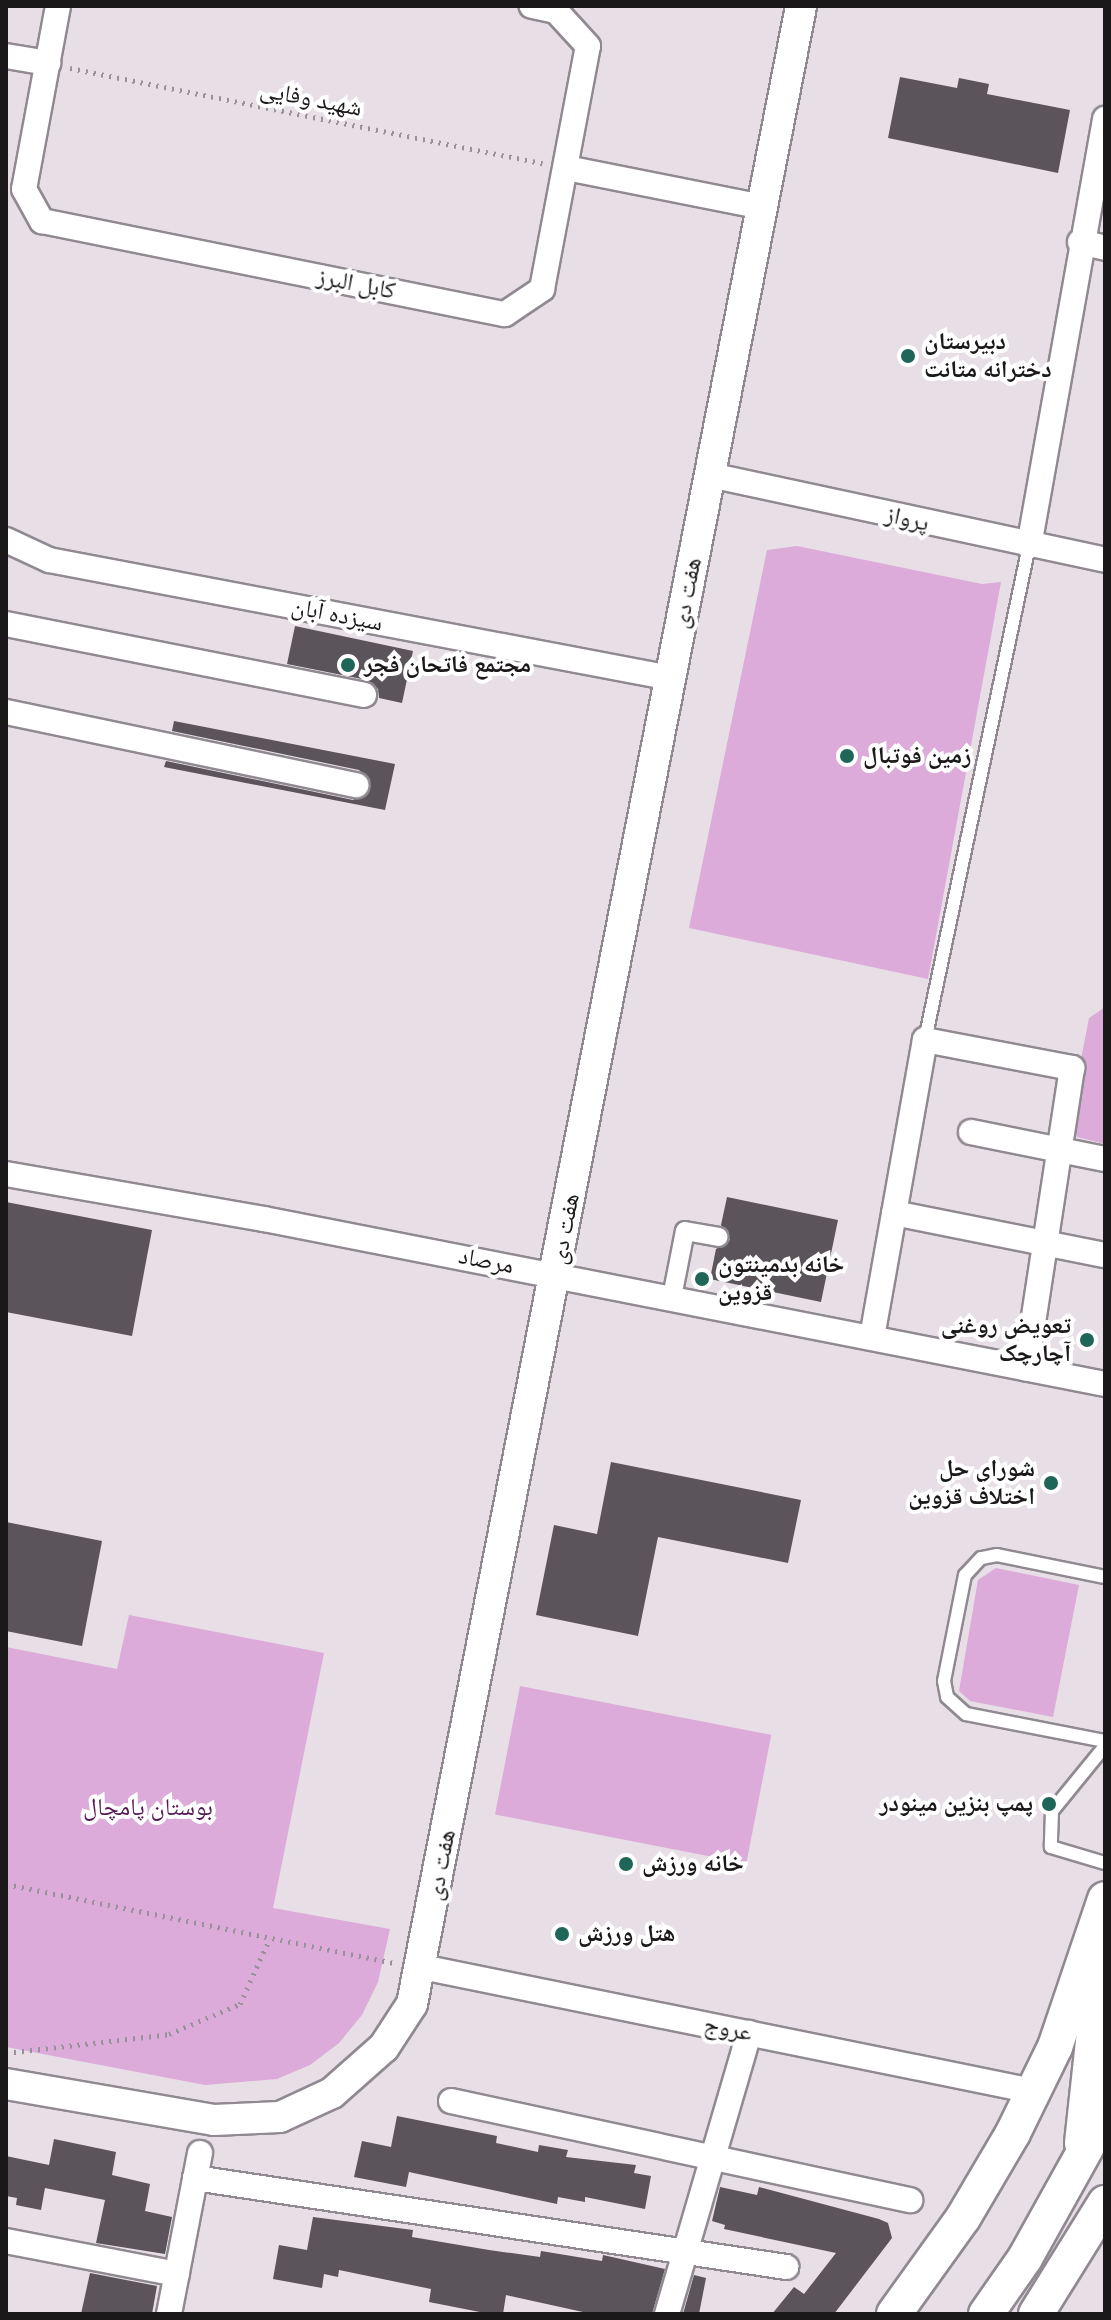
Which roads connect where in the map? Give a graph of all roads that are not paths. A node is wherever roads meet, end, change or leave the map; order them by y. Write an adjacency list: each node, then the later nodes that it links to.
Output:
1 (58, 6): 5 (street)
2 (532, 6): 7 (street, کابل البرز)
3 (801, 6): 8 (street, هفت دی)
4 (6, 56): 5 (street)
5 (48, 63): 7 (street, کابل البرز)
6 (1105, 119): 9 (street)
7 (567, 168): 8 (street)
8 (762, 207): 11 (street, هفت دی)
9 (1080, 242): 10 (street); 13 (street)
10 (1105, 248)
11 (710, 475): 13 (street, پرواز); 16 (street, هفت دی)
12 (6, 540): 16 (street, سیزده آبان)
13 (1029, 546): 14 (street, پرواز); 20 (lane)
14 (1105, 560)
15 (6, 624): 17 (street)
16 (671, 678): 29 (street, هفت دی)
17 (364, 695)
18 (6, 712): 19 (street)
19 (356, 785)
20 (925, 1040): 22 (street); 25 (street)
21 (971, 1132): 22 (street)
22 (1059, 1150): 23 (street); 27 (street)
23 (1105, 1159)
24 (6, 1174): 29 (street, مرصاد)
25 (894, 1213): 27 (street); 31 (street)
26 (718, 1237): 30 (street)
27 (1045, 1243): 28 (street); 32 (street)
28 (1105, 1255)
29 (556, 1275): 30 (street, مرصاد); 39 (street, هفت دی)
30 (672, 1297): 31 (street, مرصاد)
31 (872, 1337): 32 (street, مرصاد)
32 (1026, 1368): 33 (street, مرصاد)
33 (1105, 1384)
34 (1105, 1577): 35 (lane)
35 (1105, 1744): 36 (lane)
36 (1105, 1863)
37 (1105, 1899): 38 (main road)
38 (1088, 1957): 42 (main road); 47 (main road)
39 (422, 1968): 40 (street, عروج); 41 (street, هفت دی)
40 (749, 2033): 42 (street, عروج); 46 (street)
41 (6, 2084)
42 (1033, 2091): 57 (main road)
43 (451, 2101): 46 (street)
44 (1105, 2114): 47 (main road)
45 (200, 2153): 48 (street)
46 (712, 2157): 49 (street); 52 (street)
47 (1078, 2168): 58 (main road)
48 (195, 2178): 52 (street); 54 (street)
49 (910, 2200)
50 (1105, 2203): 59 (main road)
51 (6, 2241): 54 (street)
52 (687, 2253): 53 (street); 56 (street)
53 (786, 2267)
54 (177, 2274): 55 (street)
55 (169, 2314)
56 (667, 2314)
57 (894, 2314)
58 (986, 2314)
59 (1036, 2314)

